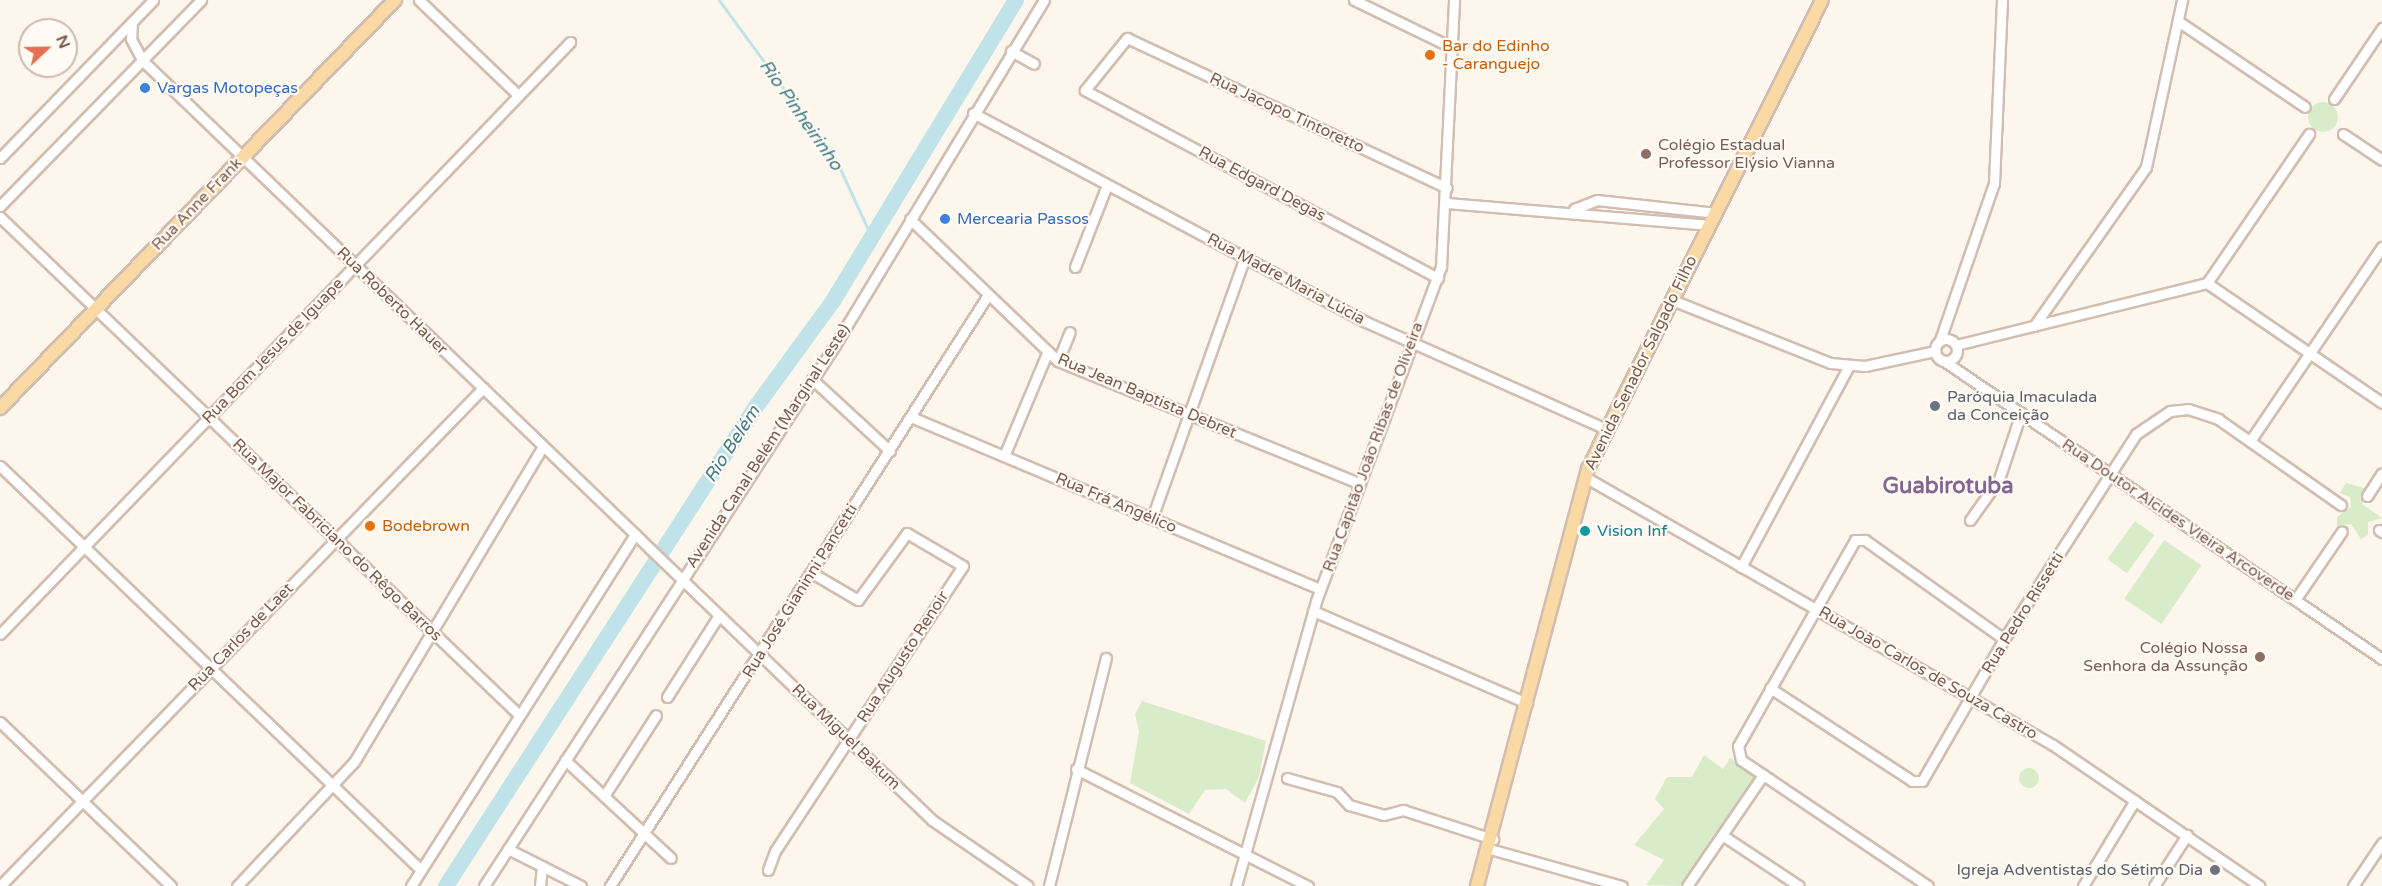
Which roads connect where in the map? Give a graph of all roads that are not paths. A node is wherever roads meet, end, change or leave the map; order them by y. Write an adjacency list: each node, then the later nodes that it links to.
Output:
1 (153, 0): 12 (street)
2 (201, 0): 17 (street)
3 (395, 0): 26 (main road, Rua Anne Frank)
4 (419, 0): 20 (street)
5 (1044, 0): 16 (street, Avenida Canal Belém (Marginal Leste))
6 (1354, 0): 15 (street)
7 (1454, 0): 15 (street, Rua Capitão João Ribas de Oliveira)
8 (1822, 0): 34 (main road, Avenida Senador Salgado Filho)
9 (2002, 0): 49 (street)
10 (2182, 0): 11 (street)
11 (2178, 21): 22 (street); 47 (street)
12 (132, 22): 17 (street); 27 (street)
13 (2382, 28): 21 (street)
14 (570, 42): 20 (street, Rua Bom Jesus de Iguape)
15 (1452, 48): 30 (street, Rua Capitão João Ribas de Oliveira)
16 (1011, 51): 18 (street); 23 (street, Avenida Canal Belém (Marginal Leste))
17 (142, 60): 26 (street, Rua Roberto Hauer); 32 (street)
18 (1034, 64)
19 (1085, 90): 30 (street, Rua Jacopo Tintoretto); 42 (street, Rua Edgard Degas)
20 (519, 95): 40 (street, Rua Bom Jesus de Iguape)
21 (2334, 99)
22 (2305, 107)
23 (973, 113): 29 (street, Rua Madre Maria Lúcia); 36 (street, Avenida Canal Belém (Marginal Leste))
24 (2309, 134): 43 (street)
25 (2343, 134): 28 (street)
26 (243, 157): 40 (street, Rua Roberto Hauer); 46 (main road, Rua Anne Frank)
27 (0, 158)
28 (2382, 160)
29 (1107, 185): 39 (street, Rua Madre Maria Lúcia); 41 (street)
30 (1447, 188): 31 (street, Rua Capitão João Ribas de Oliveira)
31 (1447, 203): 33 (street); 42 (street, Rua Capitão João Ribas de Oliveira)
32 (0, 206)
33 (1570, 211): 34 (street); 37 (street)
34 (1716, 213): 37 (main road, Avenida Senador Salgado Filho)
35 (0, 217): 46 (street, Rua Major Fabriciano do Rêgo Barros)
36 (910, 219): 44 (street, Rua Jean Baptista Debret); 58 (street, Avenida Canal Belém (Marginal Leste))
37 (1710, 225): 45 (main road, Avenida Senador Salgado Filho)
38 (2382, 247): 54 (street)
39 (1245, 257): 50 (street, Rua Madre Maria Lúcia); 62 (street)
40 (355, 265): 59 (street, Rua Roberto Hauer); 64 (street, Rua Bom Jesus de Iguape)
41 (1075, 267)
42 (1438, 278): 50 (street, Rua Capitão João Ribas de Oliveira)
43 (2207, 283): 47 (street); 54 (street)
44 (988, 295): 53 (street, Rua Jean Baptista Debret); 65 (street, Rua José Gianinni Pancetti)
45 (1672, 300): 57 (street); 66 (main road, Avenida Senador Salgado Filho)
46 (96, 309): 61 (main road, Rua Anne Frank); 64 (street, Rua Major Fabriciano do Rêgo Barros)
47 (2034, 326): 51 (street)
48 (1070, 332): 55 (street)
49 (1940, 340): 51 (street); 52 (street)
50 (1411, 342): 66 (street, Rua Madre Maria Lúcia); 75 (street, Rua Capitão João Ribas de Oliveira)
51 (1956, 345): 56 (street)
52 (1935, 351): 56 (street, Rua Doutor Alcides Vieira Arcoverde); 57 (street)
53 (1047, 353): 55 (street, Rua Jean Baptista Debret); 70 (street)
54 (2310, 353): 60 (street); 67 (street)
55 (1058, 361): 62 (street, Rua Jean Baptista Debret)
56 (1944, 361): 63 (street, Rua Doutor Alcides Vieira Arcoverde)
57 (1849, 366): 84 (street)
58 (812, 379): 69 (street); 86 (street, Avenida Canal Belém (Marginal Leste))
59 (483, 388): 68 (street, Rua Roberto Hauer); 82 (street, Rua Carlos de Laet)
60 (2382, 403)
61 (0, 408)
62 (1188, 414): 75 (street, Rua Jean Baptista Debret); 78 (street)
63 (2021, 414): 73 (street, Rua Doutor Alcides Vieira Arcoverde); 79 (street)
64 (209, 417): 82 (street, Rua Major Fabriciano do Rêgo Barros); 83 (street, Rua Bom Jesus de Iguape)
65 (911, 417): 69 (street, Rua José Gianinni Pancetti); 70 (street, Rua Frá Angélico)
66 (1606, 429): 74 (main road, Avenida Senador Salgado Filho)
67 (2250, 441): 73 (street, Rua Pedro Rissetti); 77 (street, Rua Pedro Rissetti)
68 (543, 446): 81 (street, Rua Roberto Hauer); 92 (street)
69 (890, 451): 85 (street, Rua José Gianinni Pancetti)
70 (1004, 456): 78 (street, Rua Frá Angélico)
71 (0, 466): 83 (street)
72 (2382, 473): 76 (street)
73 (2112, 476): 88 (street, Rua Doutor Alcides Vieira Arcoverde); 94 (street, Rua Pedro Rissetti)
74 (1585, 477): 84 (street, Rua João Carlos de Souza Castro); 102 (main road, Avenida Senador Salgado Filho)
75 (1359, 483): 87 (street, Rua Capitão João Ribas de Oliveira)
76 (2367, 496)
77 (2341, 505)
78 (1152, 518): 87 (street, Rua Frá Angélico)
79 (1970, 520)
80 (2342, 531): 88 (street)
81 (638, 537): 86 (street, Rua Roberto Hauer); 103 (street)
82 (336, 539): 92 (street, Rua Major Fabriciano do Rêgo Barros); 98 (street, Rua Carlos de Laet)
83 (84, 547): 93 (street, Rua Bom Jesus de Iguape); 98 (street)
84 (1741, 567): 89 (street, Rua João Carlos de Souza Castro)
85 (812, 573): 95 (street, Rua José Gianinni Pancetti); 106 (street, Rua Augusto Renoir)
86 (678, 575): 91 (street, Rua Miguel Bakum); 107 (street, Avenida Canal Belém (Marginal Leste))
87 (1320, 589): 90 (street, Rua Capitão João Ribas de Oliveira)
88 (2295, 600): 97 (street, Rua Doutor Alcides Vieira Arcoverde)
89 (1815, 609): 94 (street); 99 (street); 101 (street, Rua João Carlos de Souza Castro)
90 (1313, 611): 102 (street); 121 (street, Rua Capitão João Ribas de Oliveira)
91 (719, 615): 95 (street, Rua Miguel Bakum); 100 (street)
92 (432, 632): 103 (street, Rua Major Fabriciano do Rêgo Barros); 111 (street)
93 (0, 634)
94 (2004, 639): 101 (street, Rua Pedro Rissetti)
95 (760, 655): 106 (street, Rua Miguel Bakum); 115 (street, Rua José Gianinni Pancetti)
96 (1106, 658): 108 (street)
97 (2382, 659)
98 (211, 669): 111 (street); 114 (street, Rua Carlos de Laet)
99 (1770, 688): 101 (street, Rua Pedro Rissetti); 109 (street)
100 (667, 697)
101 (1971, 698): 113 (street, Rua João Carlos de Souza Castro)
102 (1527, 703): 119 (main road, Avenida Senador Salgado Filho)
103 (517, 713): 124 (street)
104 (656, 715): 112 (street)
105 (0, 722): 114 (street)
106 (849, 740): 125 (street, Rua Augusto Renoir); 134 (street, Rua Miguel Bakum)
107 (565, 760): 112 (street); 120 (street, Avenida Canal Belém (Marginal Leste))
108 (1076, 769): 121 (street); 135 (street)
109 (1763, 775): 116 (street); 142 (street)
110 (1287, 778): 119 (street)
111 (334, 786): 124 (street); 128 (street)
112 (604, 796): 115 (street)
113 (2135, 800): 117 (street, Rua João Carlos de Souza Castro); 143 (street)
114 (82, 801): 126 (street, Rua Carlos de Laet); 127 (street)
115 (646, 835): 122 (street); 133 (street, Rua José Gianinni Pancetti)
116 (1722, 835): 140 (street); 141 (street)
117 (2187, 836): 144 (street); 145 (street, Rua João Carlos de Souza Castro)
118 (2382, 843): 146 (street)
119 (1491, 844): 138 (main road, Avenida Senador Salgado Filho); 139 (street)
120 (508, 849): 123 (street); 130 (street, Avenida Canal Belém (Marginal Leste))
121 (1245, 854): 136 (street, Rua Capitão João Ribas de Oliveira); 137 (street)
122 (671, 858)
123 (542, 866): 131 (street); 132 (street)
124 (421, 870): 129 (street)
125 (768, 870)
126 (0, 886)
127 (171, 886)
128 (237, 886)
129 (411, 886)
130 (484, 886)
131 (540, 886)
132 (581, 886)
133 (610, 886)
134 (1028, 886)
135 (1049, 886)
136 (1236, 886)
137 (1308, 886)
138 (1477, 886)
139 (1622, 886)
140 (1687, 886)
141 (1798, 886)
142 (1928, 886)
143 (2083, 886)
144 (2154, 886)
145 (2260, 886)
146 (2353, 886)

